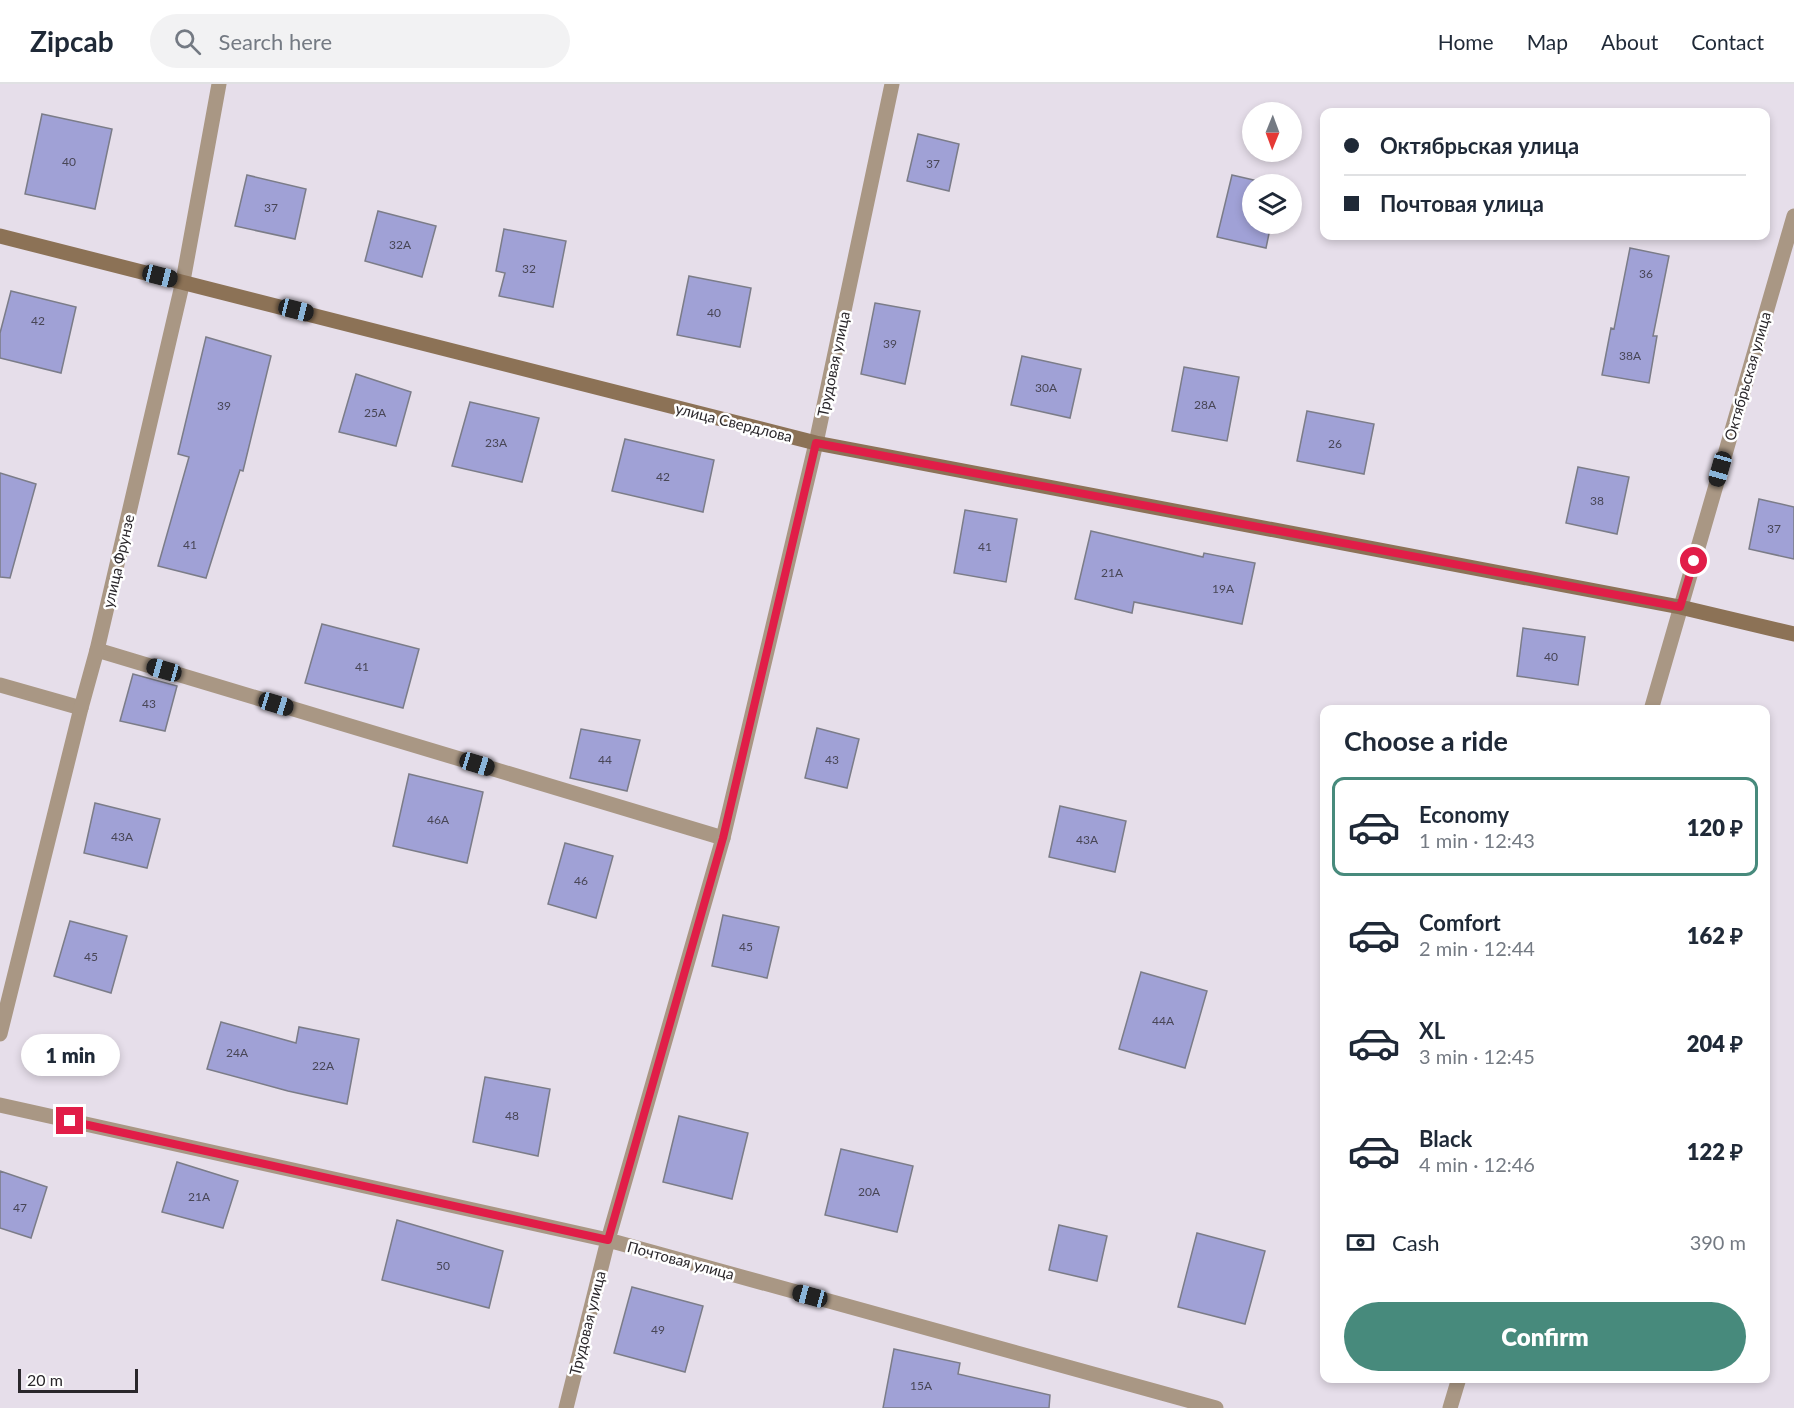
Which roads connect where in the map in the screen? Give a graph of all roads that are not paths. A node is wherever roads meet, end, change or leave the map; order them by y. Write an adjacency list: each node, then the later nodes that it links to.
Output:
1 (219, 84): 5 (street, улица Фрунзе)
2 (892, 84): 6 (street, Трудовая улица)
3 (1794, 216): 7 (street, Октябрьская улица)
4 (0, 236): 5 (street, улица Свердлова)
5 (183, 281): 6 (street, улица Свердлова); 9 (street, улица Фрунзе)
6 (816, 443): 7 (street, улица Свердлова); 13 (street, Трудовая улица)
7 (1680, 607): 8 (street, улица Свердлова); 11 (street, Октябрьская улица)
8 (1794, 633)
9 (97, 650): 12 (street, улица Фрунзе); 13 (street)
10 (0, 685): 12 (street)
11 (1652, 705)
12 (81, 708): 14 (street, улица Фрунзе)
13 (723, 838): 16 (street, Трудовая улица)
14 (0, 1034)
15 (0, 1105): 16 (street, Почтовая улица)
16 (608, 1240): 18 (street, Трудовая улица); 19 (street, Почтовая улица)
17 (1458, 1383): 20 (street)
18 (566, 1408)
19 (1216, 1408)
20 (1450, 1408)

